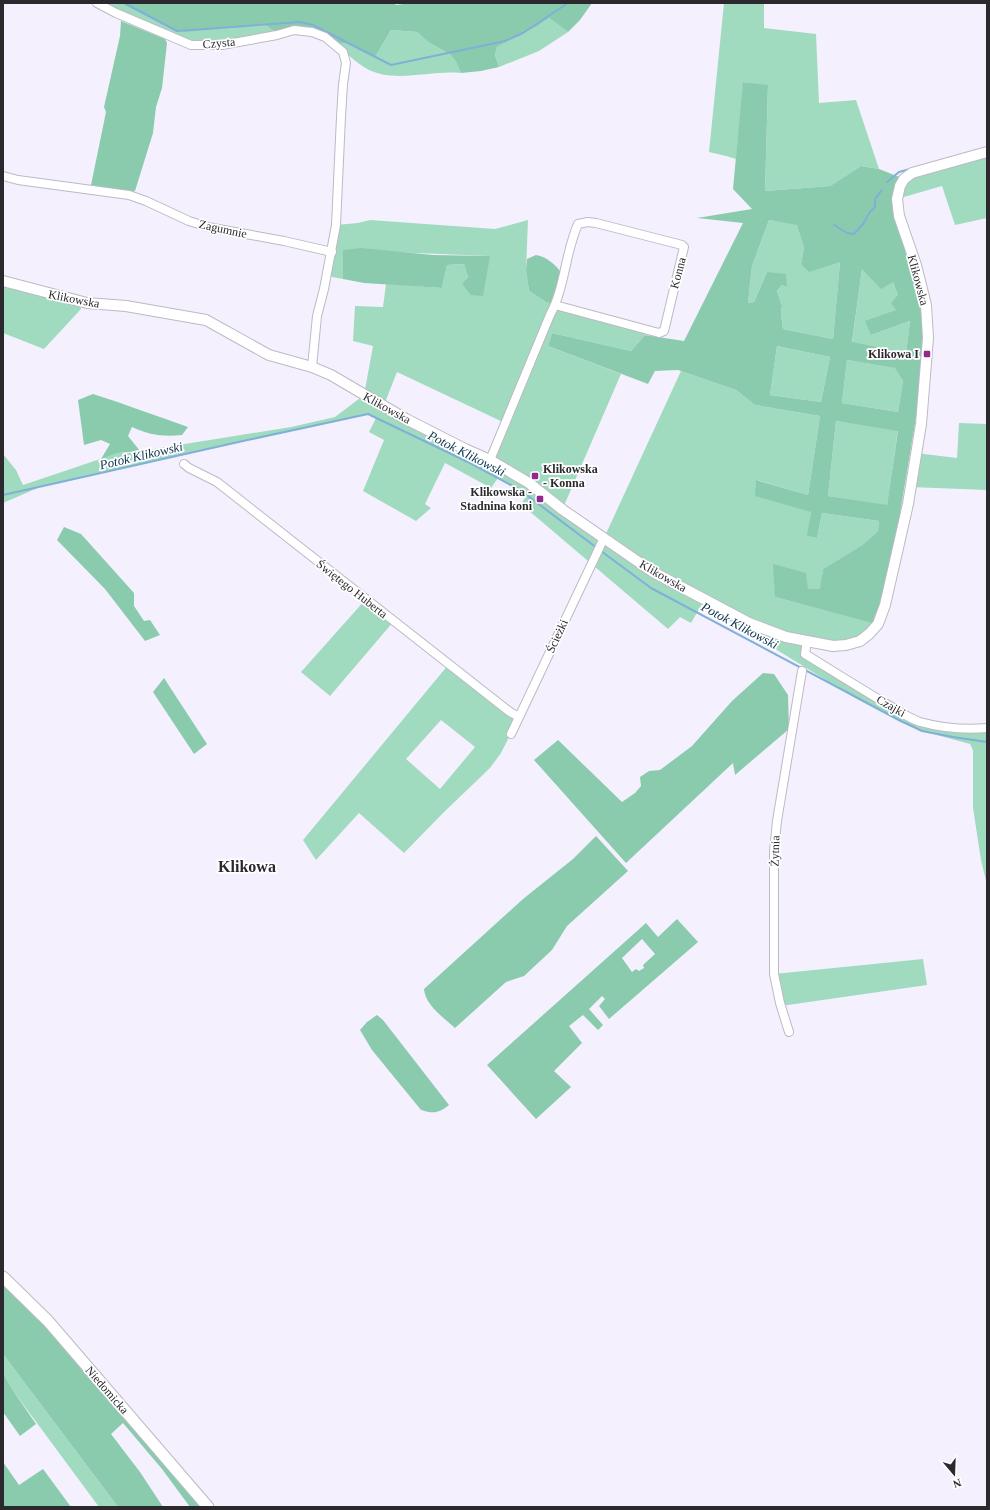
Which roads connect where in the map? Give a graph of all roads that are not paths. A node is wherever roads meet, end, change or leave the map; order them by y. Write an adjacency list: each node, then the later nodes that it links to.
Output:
1 (97, 3): 4 (street, Czysta)
2 (987, 152): 11 (street, Klikowska)
3 (3, 176): 4 (street, Zagumnie)
4 (332, 252): 7 (street)
5 (3, 281): 7 (street, Klikowska)
6 (555, 305): 6 (street, Konna); 8 (street, Konna)
7 (312, 367): 8 (street, Klikowska)
8 (490, 460): 10 (street, Klikowska)
9 (184, 464): 13 (street, Świętego Huberta)
10 (602, 542): 11 (street, Klikowska); 13 (street, Ścieżki)
11 (807, 641): 14 (street, Czajki)
12 (802, 671): 16 (street, Żytnia)
13 (519, 717): 15 (street, Ścieżki)
14 (987, 728)
15 (511, 734)
16 (789, 1032)
17 (3, 1277): 18 (main road, Niedomicka)
18 (208, 1507)

